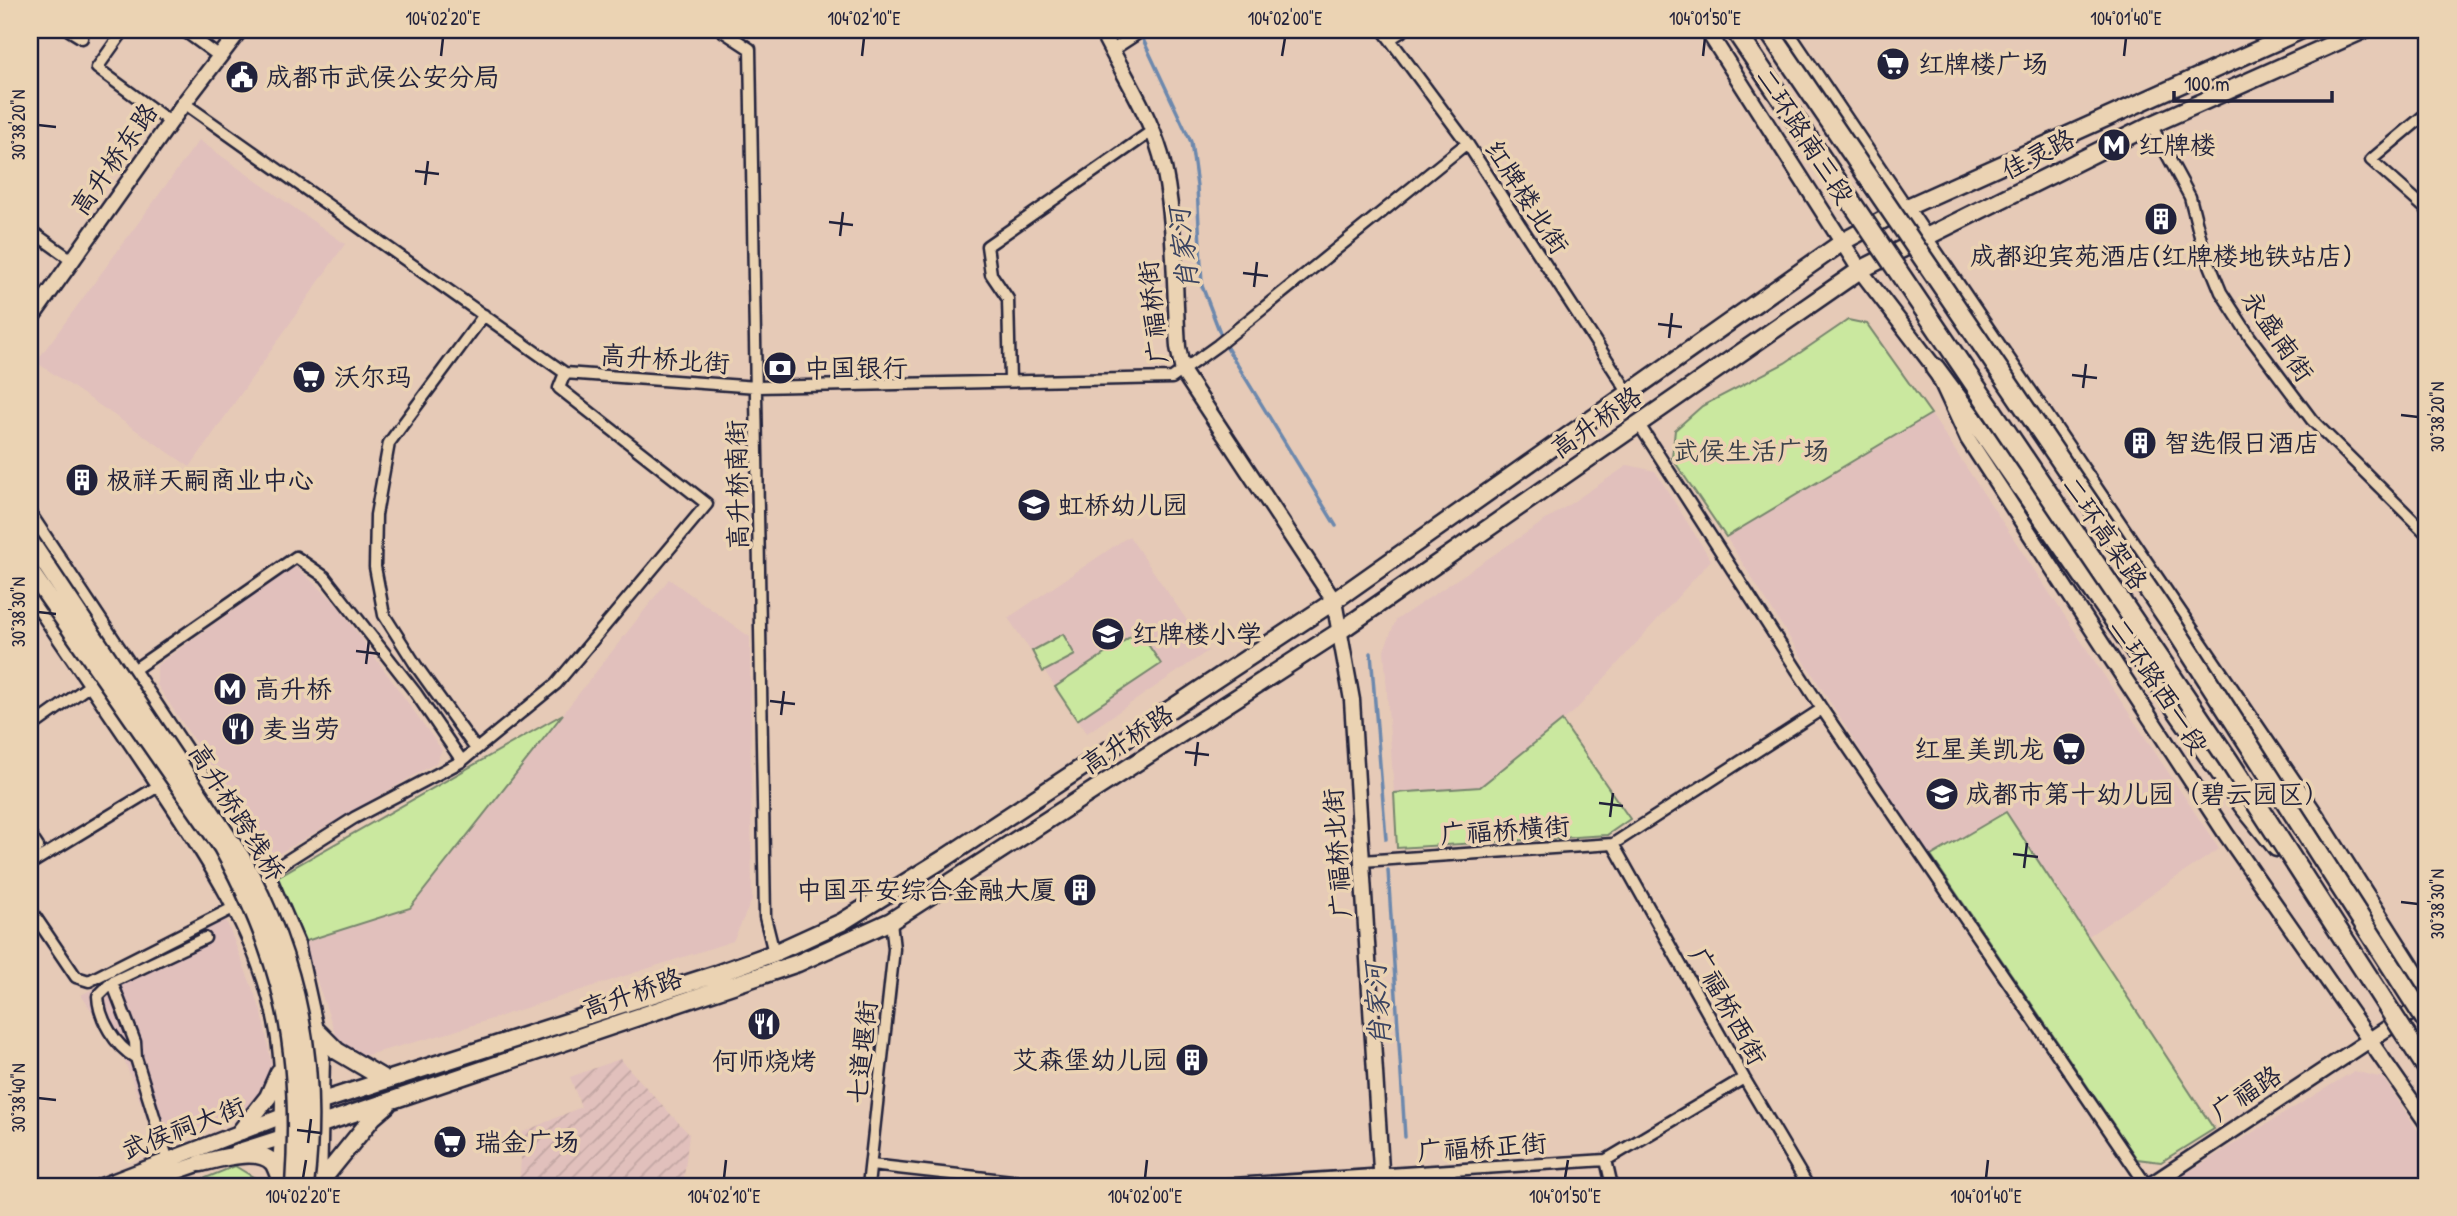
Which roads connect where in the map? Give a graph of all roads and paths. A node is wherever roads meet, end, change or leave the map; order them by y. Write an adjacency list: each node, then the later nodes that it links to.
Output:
1 (69, 30): 17 (street)
2 (124, 30): 23 (street)
3 (183, 30): 20 (street)
4 (240, 30): 20 (main road, 高升桥东路)
5 (721, 30): 40 (street, 高升桥南街)
6 (1101, 30): 19 (main road, 广福桥街)
7 (1383, 30): 18 (street, 红牌楼北街)
8 (1404, 30): 18 (street)
9 (1707, 30): 31 (main road, 二环路南三段)
10 (1735, 30): 63 (highway, 二环高架路, bridge)
11 (1768, 30): 72 (highway, 二环高架路, bridge)
12 (1785, 30): 27 (main road, 二环路南三段)
13 (2302, 30): 16 (main road, 佳灵路)
14 (2364, 30): 24 (main road, 佳灵路)
15 (1138, 33): 19 (street)
16 (2281, 34): 27 (main road, 佳灵路)
17 (82, 38)
18 (1390, 39): 26 (street, 红牌楼北街)
19 (1111, 51): 25 (main road, 广福桥街)
20 (219, 57): 21 (main road, 高升桥东路)
21 (184, 103): 23 (main road, 高升桥东路); 34 (street, 高升桥北街)
22 (2427, 113): 28 (street)
23 (170, 122): 32 (main road, 高升桥东路)
24 (2151, 125): 30 (main road, 佳灵路); 44 (street, 永盛南街)
25 (1152, 131): 37 (main road, 广福桥街); 39 (street)
26 (1467, 143): 37 (street, 高升桥北街); 41 (street, 红牌楼北街)
27 (1905, 208): 30 (main road); 31 (main road, 高升桥路)
28 (2427, 210)
29 (30, 230): 32 (street)
30 (1925, 237): 33 (main road, 高升桥路); 70 (main road)
31 (1843, 242): 33 (main road, 二环路南三段); 41 (main road, 高升桥路)
32 (72, 260): 35 (main road, 高升桥东路)
33 (1860, 270): 36 (main road, 二环路西一段); 42 (main road, 高升桥路)
34 (484, 315): 38 (street, 高升桥北街); 54 (street)
35 (30, 320)
36 (1935, 369): 63 (highway, bridge); 74 (main road, 二环路西一段)
37 (1183, 372): 39 (street, 高升桥北街); 48 (main road, 广福桥街)
38 (565, 373): 40 (street, 高升桥北街); 54 (street)
39 (1010, 381): 40 (street, 高升桥北街)
40 (757, 387): 68 (street, 高升桥南街)
41 (1628, 392): 48 (main road, 高升桥路)
42 (1638, 423): 49 (main road, 高升桥路); 52 (street)
43 (30, 518): 50 (main road)
44 (2427, 534)
45 (30, 541): 95 (main road, 高升桥跨线桥, bridge)
46 (30, 571): 92 (main road, 高升桥跨线桥, bridge)
47 (30, 592): 51 (main road)
48 (1334, 601): 49 (main road, 广福桥北街); 68 (main road, 高升桥路)
49 (1340, 631): 60 (main road, 广福桥北街); 66 (main road, 高升桥路)
50 (132, 671): 55 (street); 62 (main road)
51 (93, 683): 53 (street); 56 (main road)
52 (1822, 709): 58 (street, 广福桥横街); 101 (street)
53 (30, 728)
54 (477, 749): 55 (street)
55 (462, 761): 62 (street)
56 (160, 785): 61 (street); 64 (main road)
57 (30, 835): 59 (street)
58 (1613, 844): 60 (street, 广福桥横街); 78 (street, 广福桥西街)
59 (30, 853)
60 (1362, 861): 91 (main road, 广福桥北街)
61 (30, 864)
62 (266, 874): 73 (main road)
63 (2323, 904): 77 (highway, 二环高架路, bridge)
64 (235, 906): 65 (street); 76 (main road)
65 (30, 909)
66 (891, 921): 80 (main road, 高升桥路); 90 (street, 七道堰街)
67 (205, 938): 69 (street)
68 (774, 953): 79 (main road, 高升桥路)
69 (112, 982): 75 (street); 75 (street)
70 (2427, 990)
71 (2427, 1002): 74 (main road)
72 (2427, 1020): 74 (main road)
73 (317, 1031): 79 (main road); 81 (main road)
74 (2370, 1040): 83 (main road, 二环路西一段); 101 (main road, 广福路)
75 (136, 1058): 88 (street)
76 (281, 1063): 82 (main road); 85 (main road)
77 (2427, 1068)
78 (1744, 1078): 87 (street, 广福桥正街); 100 (street, 广福桥西街)
79 (386, 1080): 81 (main road, 高升桥路)
80 (396, 1099): 84 (main road, 高升桥路); 95 (main road)
81 (322, 1101): 82 (main road, 高升桥路); 84 (main road)
82 (283, 1116): 85 (main road, 武侯祠大街); 86 (main road)
83 (2427, 1123)
84 (321, 1125): 86 (main road, 高升桥路); 95 (main road)
85 (240, 1131): 88 (main road, 武侯祠大街)
86 (283, 1137): 89 (main road, 武侯祠大街); 92 (main road)
87 (1606, 1160): 91 (street, 广福桥正街); 99 (street)
88 (167, 1161): 93 (main road, 武侯祠大街)
89 (201, 1163): 92 (main road); 94 (main road, 武侯祠大街)
90 (871, 1165): 96 (street, 七道堰街); 97 (street)
91 (1382, 1181): 98 (street, 广福桥正街)
92 (284, 1184)
93 (101, 1186)
94 (135, 1186)
95 (314, 1186)
96 (868, 1186)
97 (1058, 1186)
98 (1202, 1186)
99 (1612, 1186)
100 (1808, 1186)
101 (2148, 1186)

